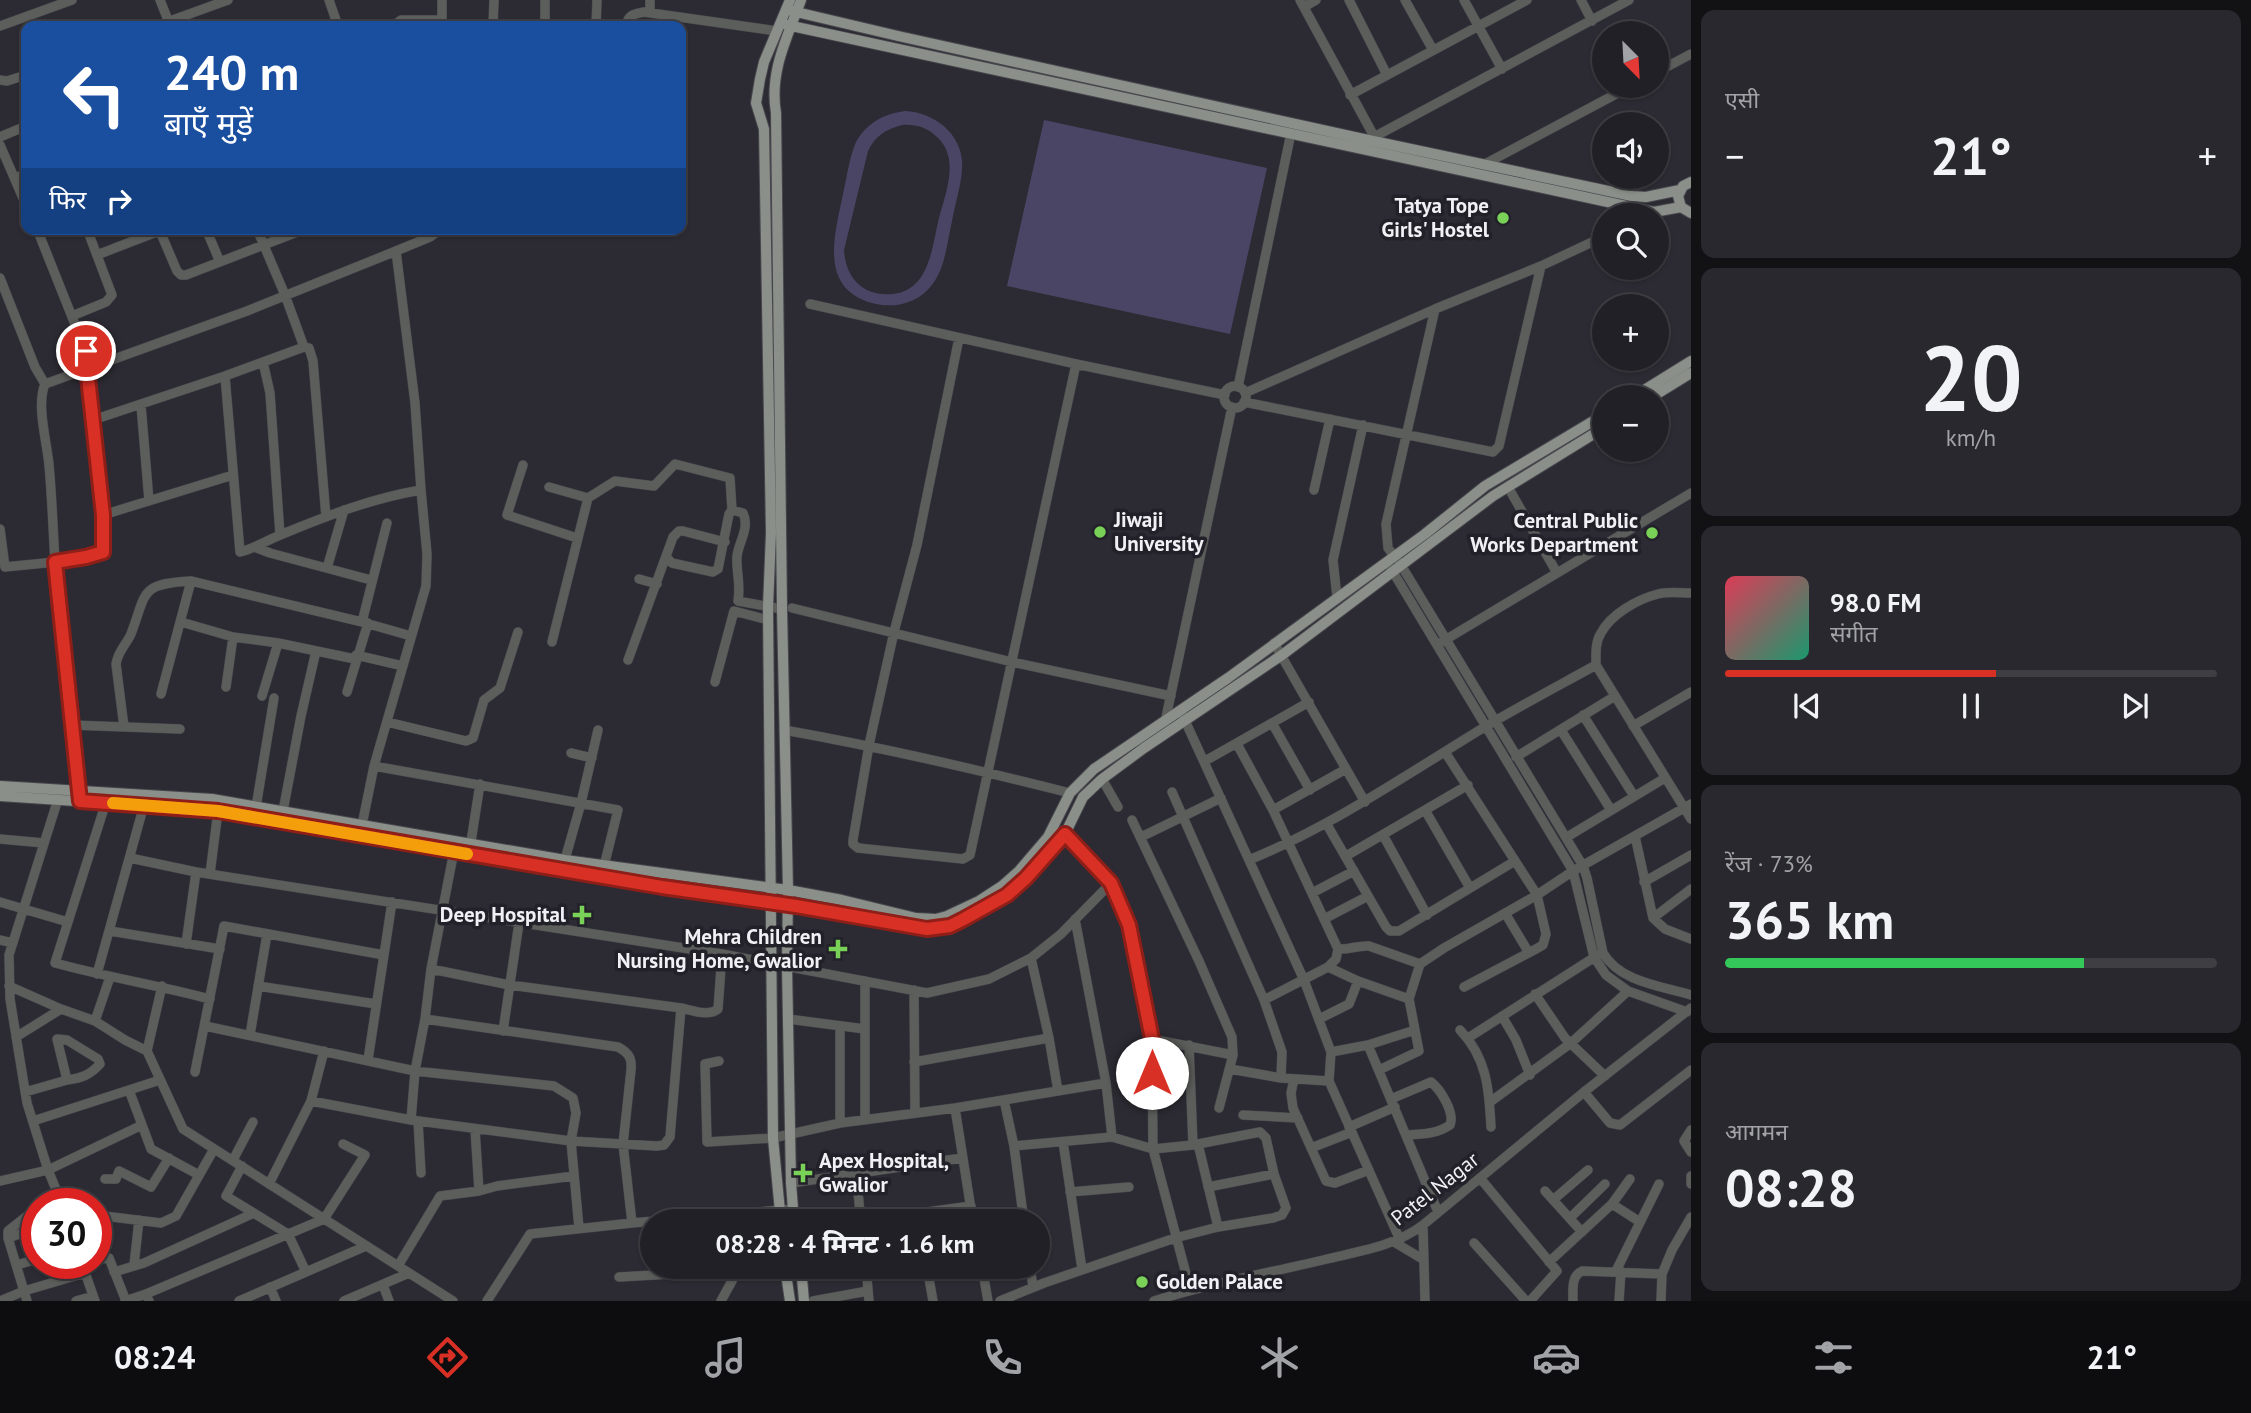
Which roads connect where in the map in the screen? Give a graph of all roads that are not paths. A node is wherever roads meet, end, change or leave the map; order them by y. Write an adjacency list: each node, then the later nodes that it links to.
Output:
1 (72, 0): 32 (street)
2 (160, 0): 21 (street)
3 (228, 0): 22 (street)
4 (329, 0): 23 (street)
5 (442, 0): 26 (street)
6 (494, 0): 27 (street)
7 (545, 0): 28 (street)
8 (597, 0): 29 (street)
9 (650, 0): 20 (street)
10 (801, 0): 19 (main road)
11 (1316, 0): 18 (street)
12 (1349, 0): 39 (street)
13 (1405, 0): 35 (street)
14 (1464, 0): 33 (street)
15 (1581, 0): 31 (street)
16 (1629, 0): 31 (street)
17 (1520, 2): 33 (street)
18 (1302, 3): 42 (street)
19 (791, 7): 34 (main road); 47 (main road)
20 (650, 13): 30 (street); 34 (street)
21 (168, 21)
22 (176, 21)
23 (336, 21)
24 (396, 21): 25 (street)
25 (415, 21)
26 (442, 21)
27 (493, 21)
28 (545, 21)
29 (596, 21)
30 (626, 21)
31 (1592, 21): 38 (street)
32 (0, 26)
33 (1478, 26): 35 (street); 38 (street)
34 (783, 27): 45 (main road); 130 (main road); 131 (main road)
35 (1433, 50): 39 (street)
36 (1691, 54): 37 (street)
37 (1670, 65)
38 (1502, 69): 47 (street)
39 (1387, 75): 42 (street)
40 (21, 77): 41 (street)
41 (0, 80)
42 (1350, 95): 47 (street)
43 (1609, 98): 49 (street)
44 (21, 128): 46 (street)
45 (1291, 133): 56 (main road); 89 (street)
46 (0, 137)
47 (1375, 140): 49 (main road)
48 (0, 145): 51 (street)
49 (1485, 164): 55 (main road)
50 (21, 176): 51 (street)
51 (15, 178): 54 (street)
52 (1691, 182): 53 (main road)
53 (1679, 190): 55 (main road); 58 (main road)
54 (21, 193)
55 (1649, 197): 57 (main road)
56 (1605, 203)
57 (1649, 203)
58 (1686, 211)
59 (39, 235): 77 (street)
60 (89, 235): 70 (street)
61 (147, 235): 70 (street)
62 (161, 235): 71 (street)
63 (209, 235): 71 (street)
64 (259, 235): 68 (street)
65 (291, 235): 68 (street)
66 (432, 235): 69 (street)
67 (1592, 242): 72 (street)
68 (264, 246): 71 (street); 74 (street)
69 (396, 251): 74 (street); 104 (street)
70 (97, 255): 77 (street)
71 (220, 262)
72 (1541, 266): 76 (street); 97 (street)
73 (0, 278): 86 (street)
74 (285, 295): 79 (street); 83 (street)
75 (810, 303): 78 (street)
76 (1435, 309): 89 (street); 97 (street)
77 (72, 316): 83 (street)
78 (959, 338): 82 (street); 137 (street)
79 (304, 347): 80 (street); 111 (street)
80 (263, 362): 85 (street); 114 (street)
81 (1691, 362): 87 (main road)
82 (1076, 364): 90 (street); 149 (street)
83 (90, 367): 86 (street); 94 (street)
84 (1691, 373): 88 (main road)
85 (225, 376): 91 (street); 100 (street)
86 (45, 384): 119 (street)
87 (1653, 385)
88 (1669, 387)
89 (1243, 394): 90 (street); 92 (street); 93 (street)
90 (1225, 395): 92 (street)
91 (141, 405): 94 (street); 107 (street)
92 (1232, 407): 158 (street)
93 (1330, 419): 96 (street); 103 (street)
94 (93, 421): 110 (street)
95 (1592, 422): 120 (main road)
96 (1363, 425): 97 (street); 128 (street)
97 (1406, 434): 120 (street)
98 (1592, 435): 102 (main road)
99 (523, 465): 115 (street)
100 (233, 475): 107 (street); 117 (street)
101 (549, 487): 106 (street)
102 (1507, 487): 120 (main road); 122 (street)
103 (1314, 490)
104 (421, 491): 108 (street); 138 (street)
105 (1691, 493): 122 (street)
106 (588, 498): 109 (street); 115 (street)
107 (149, 500): 110 (street)
108 (344, 510): 111 (street); 121 (street)
109 (732, 510): 116 (street); 129 (street)
110 (103, 515): 119 (street)
111 (326, 517): 114 (street)
112 (387, 523): 124 (street)
113 (0, 529): 119 (street)
114 (281, 534): 117 (street)
115 (577, 538): 141 (street)
116 (725, 542): 118 (street); 118 (street)
117 (257, 548): 121 (street)
118 (667, 558): 126 (street)
119 (55, 562): 168 (street)
120 (1394, 564): 128 (main road); 140 (street); 144 (street); 146 (main road)
121 (327, 568): 124 (street)
122 (1557, 573): 140 (street)
123 (639, 579): 126 (street)
124 (371, 580): 135 (street)
125 (191, 582): 134 (street); 135 (street); 170 (street)
126 (657, 584): 148 (street)
127 (1691, 593): 150 (street)
128 (1337, 597): 143 (main road)
129 (738, 601): 130 (street); 132 (street)
130 (768, 607): 131 (street); 133 (main road)
131 (787, 609): 137 (street); 174 (main road)
132 (734, 611): 133 (street); 152 (street)
133 (768, 620): 243 (main road)
134 (181, 622): 139 (street); 156 (street)
135 (365, 622): 138 (street); 147 (street)
136 (518, 632): 165 (street)
137 (894, 632): 149 (street); 177 (street)
138 (411, 636): 151 (street)
139 (233, 637): 142 (street); 153 (street)
140 (1445, 640): 144 (street); 164 (street)
141 (552, 642)
142 (278, 643): 145 (street); 157 (street)
143 (1275, 643): 146 (street); 163 (main road)
144 (1436, 646): 171 (street)
145 (316, 651): 147 (street); 210 (street)
146 (1282, 655): 161 (street); 163 (main road)
147 (356, 657): 151 (street); 154 (street)
148 (628, 660)
149 (1012, 662): 158 (street); 185 (street)
150 (1596, 665): 159 (street); 164 (street)
151 (403, 666): 165 (street)
152 (715, 682)
153 (226, 687)
154 (347, 692)
155 (1691, 692): 169 (street)
156 (161, 694)
157 (262, 696)
158 (1171, 696): 166 (street)
159 (1615, 696): 162 (street); 169 (street)
160 (274, 698): 204 (street)
161 (1309, 702): 167 (street); 184 (street)
162 (1583, 715): 175 (street); 196 (street)
163 (1183, 716): 166 (main road); 182 (street); 187 (main road)
164 (1496, 721): 171 (street); 180 (street)
165 (387, 722): 183 (street)
166 (1165, 722): 193 (main road)
167 (1272, 723): 176 (street); 191 (street)
168 (72, 725): 170 (street); 195 (street)
169 (1633, 726): 186 (street)
170 (124, 727): 172 (street)
171 (1485, 727): 178 (street); 237 (street)
172 (180, 729)
173 (598, 730): 181 (street)
174 (784, 730): 177 (street); 247 (main road)
175 (1561, 730): 180 (street); 208 (street)
176 (1237, 744): 182 (street); 206 (street)
177 (869, 745): 185 (street); 185 (street)
178 (1445, 752): 189 (street); 200 (street)
179 (571, 753): 181 (street)
180 (1517, 757): 222 (street)
181 (592, 758): 201 (street)
182 (1205, 761): 197 (street)
183 (374, 766): 188 (street); 217 (street)
184 (1346, 769): 191 (street); 200 (street)
185 (988, 772): 193 (street)
186 (1665, 778): 196 (street); 203 (street)
187 (1102, 779): 205 (street); 215 (main road)
188 (481, 784): 201 (street); 226 (street)
189 (1468, 785): 207 (street); 232 (street)
190 (0, 786): 195 (main road)
191 (1310, 790): 206 (street)
192 (1171, 792): 212 (street)
193 (1069, 793): 211 (main road)
194 (0, 796): 198 (main road)
195 (80, 796): 198 (main road); 199 (main road); 204 (main road)
196 (1634, 796): 208 (street)
197 (1221, 798): 212 (street); 231 (street)
198 (58, 799): 224 (street)
199 (106, 802): 202 (main road); 263 (street)
200 (1365, 802): 216 (street)
201 (581, 803): 233 (street); 234 (street)
202 (144, 805): 209 (main road); 230 (street)
203 (1687, 806): 213 (street); 220 (street)
204 (257, 807): 210 (main road)
205 (1118, 807)
206 (1273, 810): 225 (street)
207 (1425, 810): 219 (street); 244 (street)
208 (1611, 810): 222 (street)
209 (218, 811): 217 (main road); 239 (street)
210 (283, 811): 217 (main road)
211 (1060, 815): 215 (main road); 259 (main road)
212 (1182, 816): 221 (street); 300 (street)
213 (1691, 819)
214 (1132, 820): 221 (street)
215 (1071, 821): 218 (main road)
216 (1326, 823): 225 (street); 229 (street)
217 (361, 830): 226 (main road); 227 (main road)
218 (1065, 834): 241 (street); 259 (main road)
219 (1383, 835): 229 (street); 258 (street)
220 (1635, 836): 235 (street); 242 (street)
221 (1140, 837): 327 (street)
222 (1567, 837): 235 (street)
223 (0, 839): 224 (street)
224 (44, 843): 255 (street)
225 (1288, 844): 231 (street); 248 (street)
226 (470, 849): 227 (main road); 233 (main road)
227 (454, 851): 256 (street)
228 (1691, 855): 242 (street)
229 (1346, 856): 236 (street)
230 (130, 858): 238 (street); 265 (street)
231 (1248, 860): 285 (street)
232 (1515, 861): 244 (street); 249 (street)
233 (563, 865): 234 (main road); 246 (main road)
234 (604, 866): 240 (main road)
235 (1583, 866): 237 (street); 276 (street)
236 (1354, 871): 248 (street); 250 (street)
237 (1573, 871): 249 (street); 276 (street)
238 (196, 872): 239 (street); 270 (street)
239 (210, 874): 252 (street)
240 (684, 877): 243 (main road); 246 (main road)
241 (1111, 883): 261 (street); 320 (street)
242 (1644, 883): 260 (street)
243 (772, 888): 247 (main road); 253 (main road)
244 (1470, 888): 258 (street)
245 (1691, 889): 260 (street)
246 (681, 890): 253 (main road)
247 (788, 890): 254 (main road); 259 (main road)
248 (1312, 893): 262 (street)
249 (1537, 895): 257 (street); 273 (street)
250 (1368, 896): 258 (street); 262 (street)
251 (0, 902): 255 (street)
252 (392, 902): 256 (street); 275 (street)
253 (772, 902): 254 (main road); 278 (main road)
254 (788, 905): 259 (main road); 280 (main road)
255 (24, 907): 263 (street); 269 (street)
256 (442, 910): 264 (street); 282 (street)
257 (1505, 913): 273 (street); 279 (street)
258 (1427, 915)
259 (960, 916)
260 (1653, 918): 267 (street)
261 (1075, 919): 277 (street); 343 (street)
262 (1325, 919): 272 (street)
263 (68, 922): 283 (street)
264 (519, 923): 274 (street); 288 (street)
265 (110, 931): 270 (street); 283 (street)
266 (267, 934): 271 (street); 275 (street); 291 (street)
267 (1691, 939)
268 (0, 940): 269 (street)
269 (13, 943): 289 (street)
270 (186, 944): 271 (street)
271 (220, 949): 297 (street)
272 (1338, 949): 279 (street); 281 (street)
273 (1529, 953): 292 (street)
274 (722, 954): 278 (street); 302 (street)
275 (384, 955): 301 (street)
276 (1598, 955): 294 (street); 295 (street); 296 (street)
277 (1031, 958): 293 (street); 318 (street)
278 (772, 964): 280 (street); 370 (main road)
279 (1420, 964): 298 (street)
280 (787, 966): 286 (street); 307 (main road)
281 (1328, 967): 285 (street); 287 (street)
282 (431, 969): 288 (street); 306 (street)
283 (97, 974): 284 (street)
284 (110, 977): 290 (street); 309 (street)
285 (1304, 980): 300 (street); 308 (street)
286 (865, 981): 293 (street); 312 (street)
287 (1358, 981): 298 (street); 308 (street)
288 (510, 985): 302 (street); 315 (street)
289 (9, 986): 299 (street); 303 (street)
290 (162, 986): 297 (street); 324 (street)
291 (258, 986): 301 (street); 316 (street)
292 (1464, 987)
293 (914, 990): 330 (street)
294 (1628, 991): 304 (street); 321 (street)
295 (1535, 994): 305 (street); 321 (street)
296 (1691, 995)
297 (209, 999): 310 (street)
298 (1409, 999): 313 (street)
299 (5, 1000): 317 (street)
300 (1264, 1000): 338 (street)
301 (376, 1004): 328 (street)
302 (681, 1008): 374 (street)
303 (61, 1009): 309 (street); 317 (street)
304 (1689, 1010): 337 (street, Patel Nagar)
305 (1502, 1016): 319 (street); 336 (street)
306 (425, 1019): 315 (street); 334 (street)
307 (788, 1019): 311 (street); 367 (main road)
308 (1320, 1019): 326 (street)
309 (95, 1021): 324 (street)
310 (205, 1026): 316 (street); 335 (street)
311 (840, 1026): 312 (street); 361 (street)
312 (865, 1030): 357 (street)
313 (1415, 1030): 323 (street); 332 (street)
314 (1460, 1030): 319 (street)
315 (503, 1031): 374 (street)
316 (250, 1035): 325 (street)
317 (16, 1037): 345 (street)
318 (1049, 1038): 330 (street); 346 (street)
319 (1468, 1038): 350 (street)
320 (1152, 1039): 322 (street); 379 (street)
321 (1571, 1044): 336 (street); 337 (street)
322 (1189, 1045): 327 (street); 375 (street)
323 (1368, 1045): 326 (street); 332 (street)
324 (147, 1051): 341 (street)
325 (324, 1051): 328 (street); 349 (street)
326 (1331, 1052): 342 (street)
327 (1233, 1055): 331 (street)
328 (368, 1060): 334 (street)
329 (719, 1061): 370 (street)
330 (914, 1062): 354 (street)
331 (1230, 1069): 338 (street); 353 (street)
332 (1378, 1070): 351 (street)
333 (1691, 1070): 347 (street)
334 (415, 1071): 359 (street); 371 (street)
335 (195, 1072)
336 (1530, 1075): 350 (street)
337 (1605, 1076): 347 (street, Patel Nagar)
338 (1281, 1078): 339 (street)
339 (1294, 1079): 342 (street); 356 (street)
340 (67, 1080): 340 (street); 345 (street)
341 (160, 1080): 344 (street); 378 (street)
342 (1329, 1081): 365 (street)
343 (1107, 1083): 346 (street); 369 (street)
344 (130, 1090): 358 (street); 362 (street)
345 (25, 1091): 358 (street)
346 (1058, 1091): 348 (street)
347 (1584, 1092): 394 (street, Patel Nagar)
348 (1004, 1100): 352 (street); 376 (street)
349 (311, 1101): 359 (street); 399 (street)
350 (1490, 1102): 363 (street)
351 (1393, 1103): 365 (street); 368 (street); 368 (street)
352 (955, 1108): 354 (street); 382 (street)
353 (1219, 1108)
354 (915, 1113): 357 (street)
355 (1243, 1115): 356 (street)
356 (1298, 1118): 377 (street)
357 (865, 1120): 361 (street)
358 (33, 1121): 385 (street)
359 (414, 1121): 364 (street); 389 (street)
360 (253, 1122): 383 (street)
361 (840, 1124): 367 (street)
362 (142, 1125): 381 (street); 385 (street)
363 (1491, 1127)
364 (475, 1129): 371 (street); 406 (street)
365 (1351, 1130): 377 (street); 386 (street)
366 (1691, 1130): 380 (street)
367 (790, 1135): 370 (street); 398 (main road)
368 (1407, 1135): 418 (street)
369 (1112, 1137): 372 (street); 379 (street)
370 (773, 1138): 412 (main road)
371 (571, 1141): 374 (street); 392 (street)
372 (1063, 1142): 376 (street); 408 (street)
373 (343, 1144): 424 (street)
374 (624, 1144): 427 (street)
375 (1196, 1144): 379 (street); 390 (street); 404 (street)
376 (1014, 1146): 417 (street)
377 (1311, 1148): 386 (street)
378 (214, 1149): 383 (street); 391 (street)
379 (1153, 1149): 436 (street)
380 (1691, 1152)
381 (169, 1158): 391 (street); 395 (street)
382 (962, 1158): 388 (street); 411 (street)
383 (233, 1160): 384 (street)
384 (242, 1166): 399 (street); 419 (street)
385 (48, 1170): 397 (street); 405 (street)
386 (1369, 1170): 437 (street)
387 (1588, 1170): 409 (street)
388 (856, 1173): 398 (street); 414 (street)
389 (421, 1174)
390 (1274, 1174): 404 (street); 430 (street)
391 (198, 1175): 425 (street)
392 (575, 1176): 406 (street); 431 (street)
393 (1691, 1177): 402 (street)
394 (1480, 1178): 418 (street, Patel Nagar); 441 (street)
395 (105, 1179)
396 (1630, 1179): 410 (street)
397 (0, 1181)
398 (791, 1183): 413 (main road)
399 (269, 1184): 424 (street)
400 (1605, 1184): 422 (street)
401 (1659, 1184): 426 (street)
402 (1691, 1184)
403 (1129, 1187): 408 (street)
404 (1208, 1187): 430 (street)
405 (56, 1188)
406 (479, 1191): 446 (street)
407 (1545, 1191): 409 (street)
408 (1070, 1192): 447 (street)
409 (1553, 1200): 422 (street)
410 (1612, 1204): 426 (street); 432 (street)
411 (971, 1206): 415 (street); 416 (street)
412 (779, 1209)
413 (792, 1209)
414 (860, 1209)
415 (958, 1209)
416 (971, 1209)
417 (1022, 1209)
418 (1438, 1212): 429 (street, Patel Nagar)
419 (254, 1213): 434 (street); 444 (street)
420 (112, 1217): 425 (street)
421 (1691, 1217): 452 (street)
422 (1570, 1218): 432 (street)
423 (21, 1219): 435 (street)
424 (324, 1219): 434 (street); 439 (street)
425 (139, 1220): 444 (street)
426 (1640, 1222): 448 (street)
427 (632, 1223): 428 (street); 431 (street)
428 (640, 1223)
429 (1423, 1224): 437 (street, Patel Nagar); 440 (street)
430 (1217, 1227): 436 (street)
431 (579, 1228): 480 (street)
432 (1582, 1232): 441 (street)
433 (21, 1234): 435 (street)
434 (288, 1234): 450 (street); 469 (street)
435 (8, 1238): 443 (street)
436 (1175, 1238): 447 (street); 466 (street)
437 (1397, 1241): 440 (street); 466 (street, Patel Nagar)
438 (1474, 1243): 471 (street)
439 (366, 1246): 446 (street); 450 (street)
440 (1424, 1260): 489 (street)
441 (1549, 1262): 471 (street)
442 (21, 1264): 443 (street)
443 (17, 1265): 467 (street)
444 (134, 1265): 449 (street)
445 (112, 1266): 449 (street)
446 (398, 1266): 451 (street)
447 (1082, 1269): 465 (street)
448 (1618, 1271): 452 (street); 491 (street); 492 (street)
449 (114, 1272): 475 (street)
450 (306, 1272): 464 (street)
451 (409, 1273): 463 (street); 472 (street)
452 (1662, 1274): 493 (street)
453 (640, 1276): 454 (street)
454 (619, 1277)
455 (60, 1279): 467 (street)
456 (88, 1279): 470 (street)
457 (733, 1279): 481 (street)
458 (789, 1279): 482 (main road)
459 (802, 1279): 483 (main road)
460 (929, 1279): 485 (street)
461 (984, 1279): 486 (street)
462 (1032, 1279): 465 (street)
463 (383, 1284): 478 (street); 479 (street)
464 (270, 1287): 476 (street); 477 (street)
465 (1033, 1287): 487 (street)
466 (1190, 1289): 488 (street, Patel Nagar)
467 (26, 1296): 473 (street)
468 (868, 1296): 484 (street)
469 (147, 1297): 475 (street)
470 (94, 1298): 474 (street)
471 (1526, 1299): 490 (street)
472 (449, 1300)
473 (0, 1301)
474 (76, 1301)
475 (125, 1301)
476 (239, 1301)
477 (276, 1301)
478 (345, 1301)
479 (389, 1301)
480 (487, 1301)
481 (720, 1301)
482 (790, 1301)
483 (804, 1301)
484 (813, 1301)
485 (933, 1301)
486 (988, 1301)
487 (1000, 1301)
488 (1154, 1301)
489 (1426, 1301)
490 (1513, 1301)
491 (1573, 1301)
492 (1619, 1301)
493 (1661, 1301)

